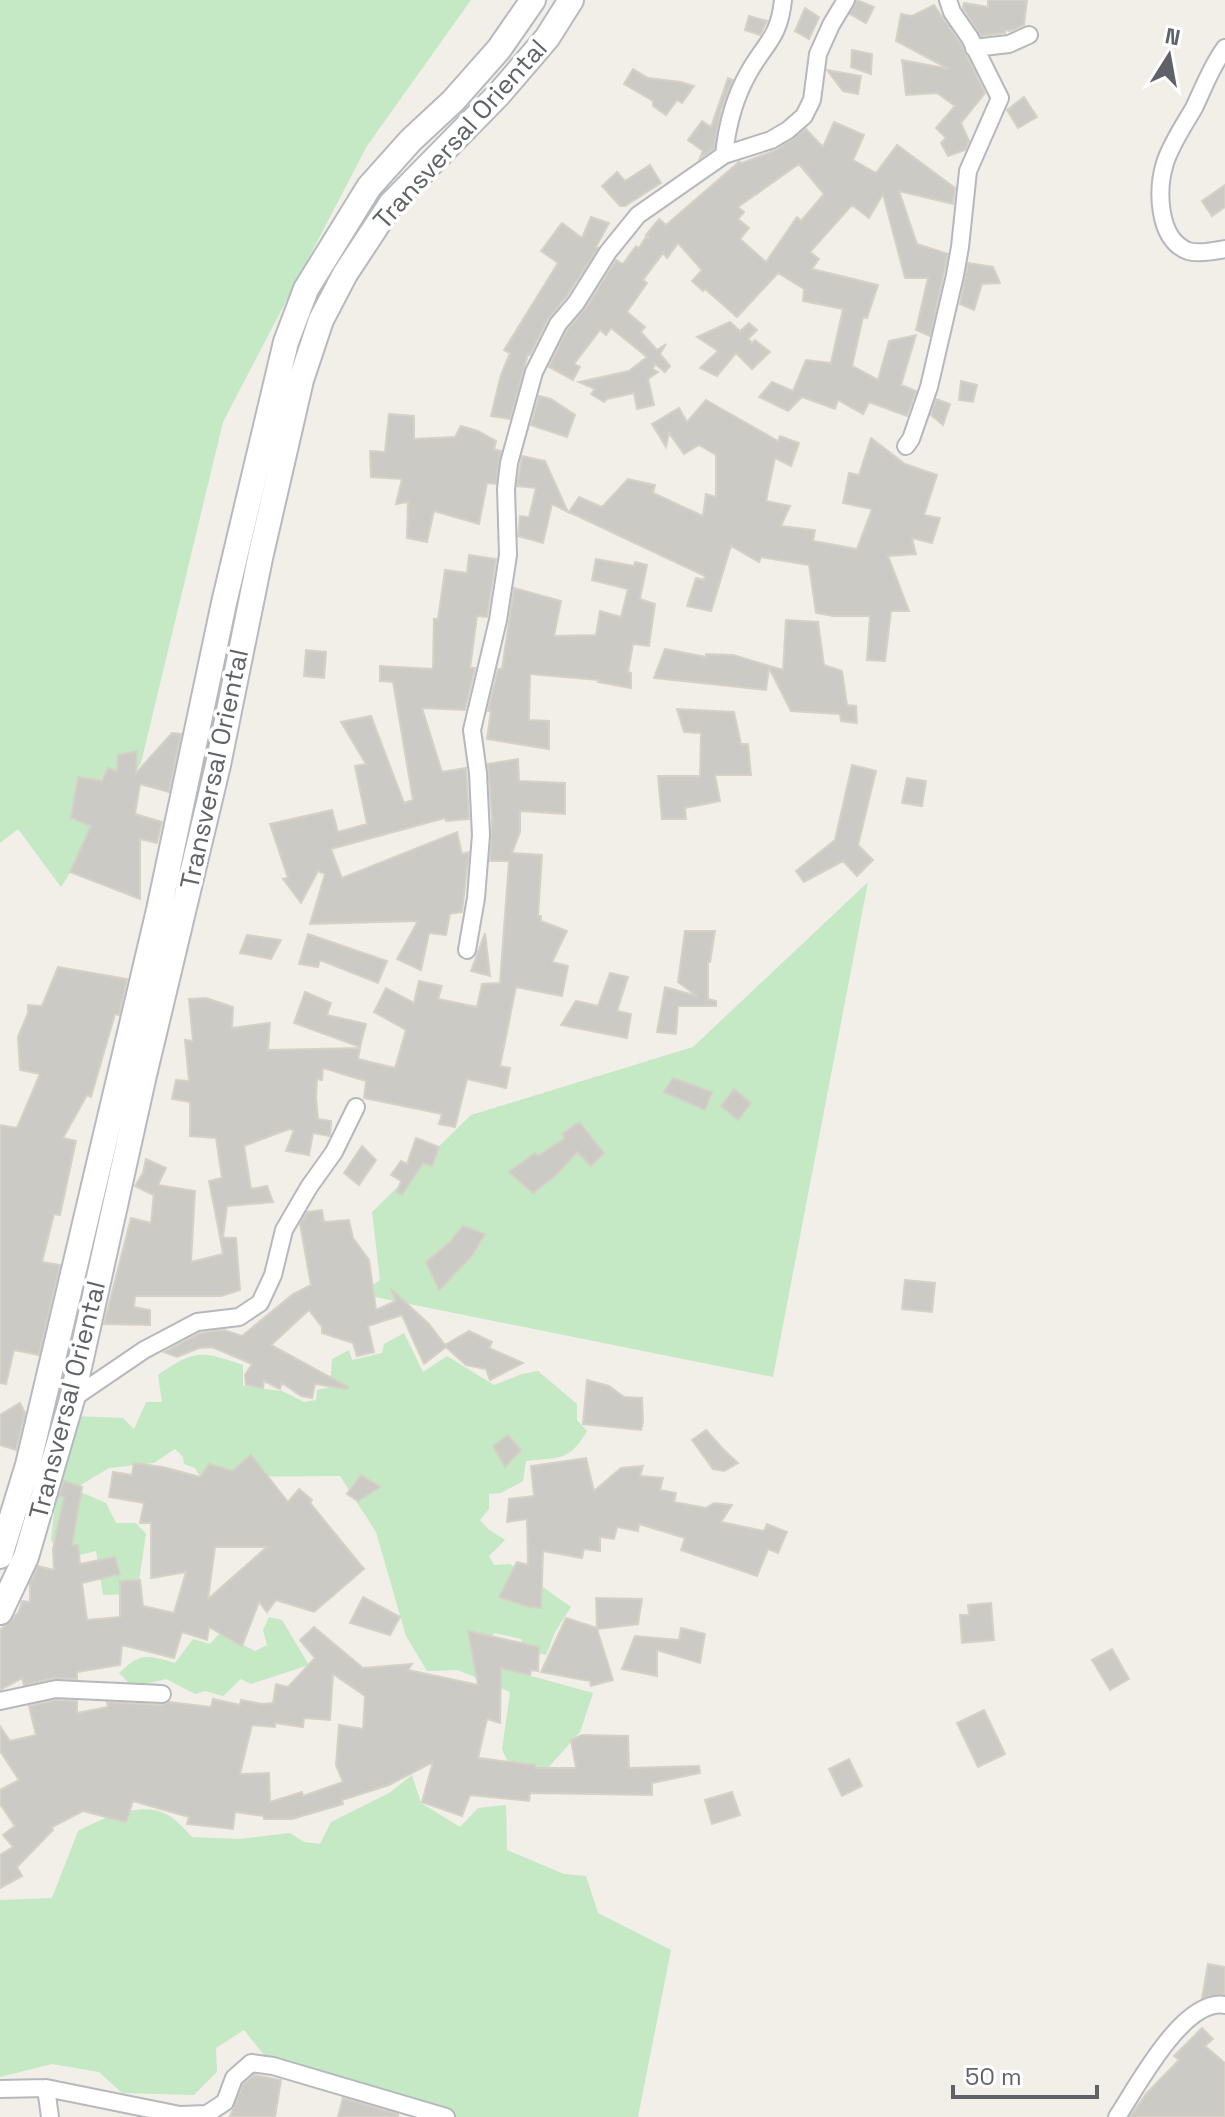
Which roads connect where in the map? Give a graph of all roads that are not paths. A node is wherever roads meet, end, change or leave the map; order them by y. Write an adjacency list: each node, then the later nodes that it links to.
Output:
1 (533, 0): 12 (main road, Transversal Oriental)
2 (571, 0): 12 (main road, Transversal Oriental)
3 (783, 0): 9 (street)
4 (846, 0): 9 (street)
5 (948, 0): 7 (street)
6 (1029, 35): 7 (street)
7 (974, 48): 11 (street)
8 (1225, 48): 10 (street)
9 (724, 155): 13 (street)
10 (1225, 249)
11 (906, 446)
12 (166, 927): 15 (main road, Transversal Oriental); 16 (main road, Transversal Oriental)
13 (467, 950)
14 (356, 1107): 15 (street)
15 (72, 1399): 17 (main road, Transversal Oriental)
16 (0, 1556)
17 (0, 1612)
18 (162, 1694): 19 (street)
19 (0, 1701)
20 (1225, 2005): 25 (street)
21 (46, 2088): 22 (street); 23 (street); 24 (street)
22 (0, 2089)
23 (50, 2117)
24 (446, 2117)
25 (1117, 2117)

